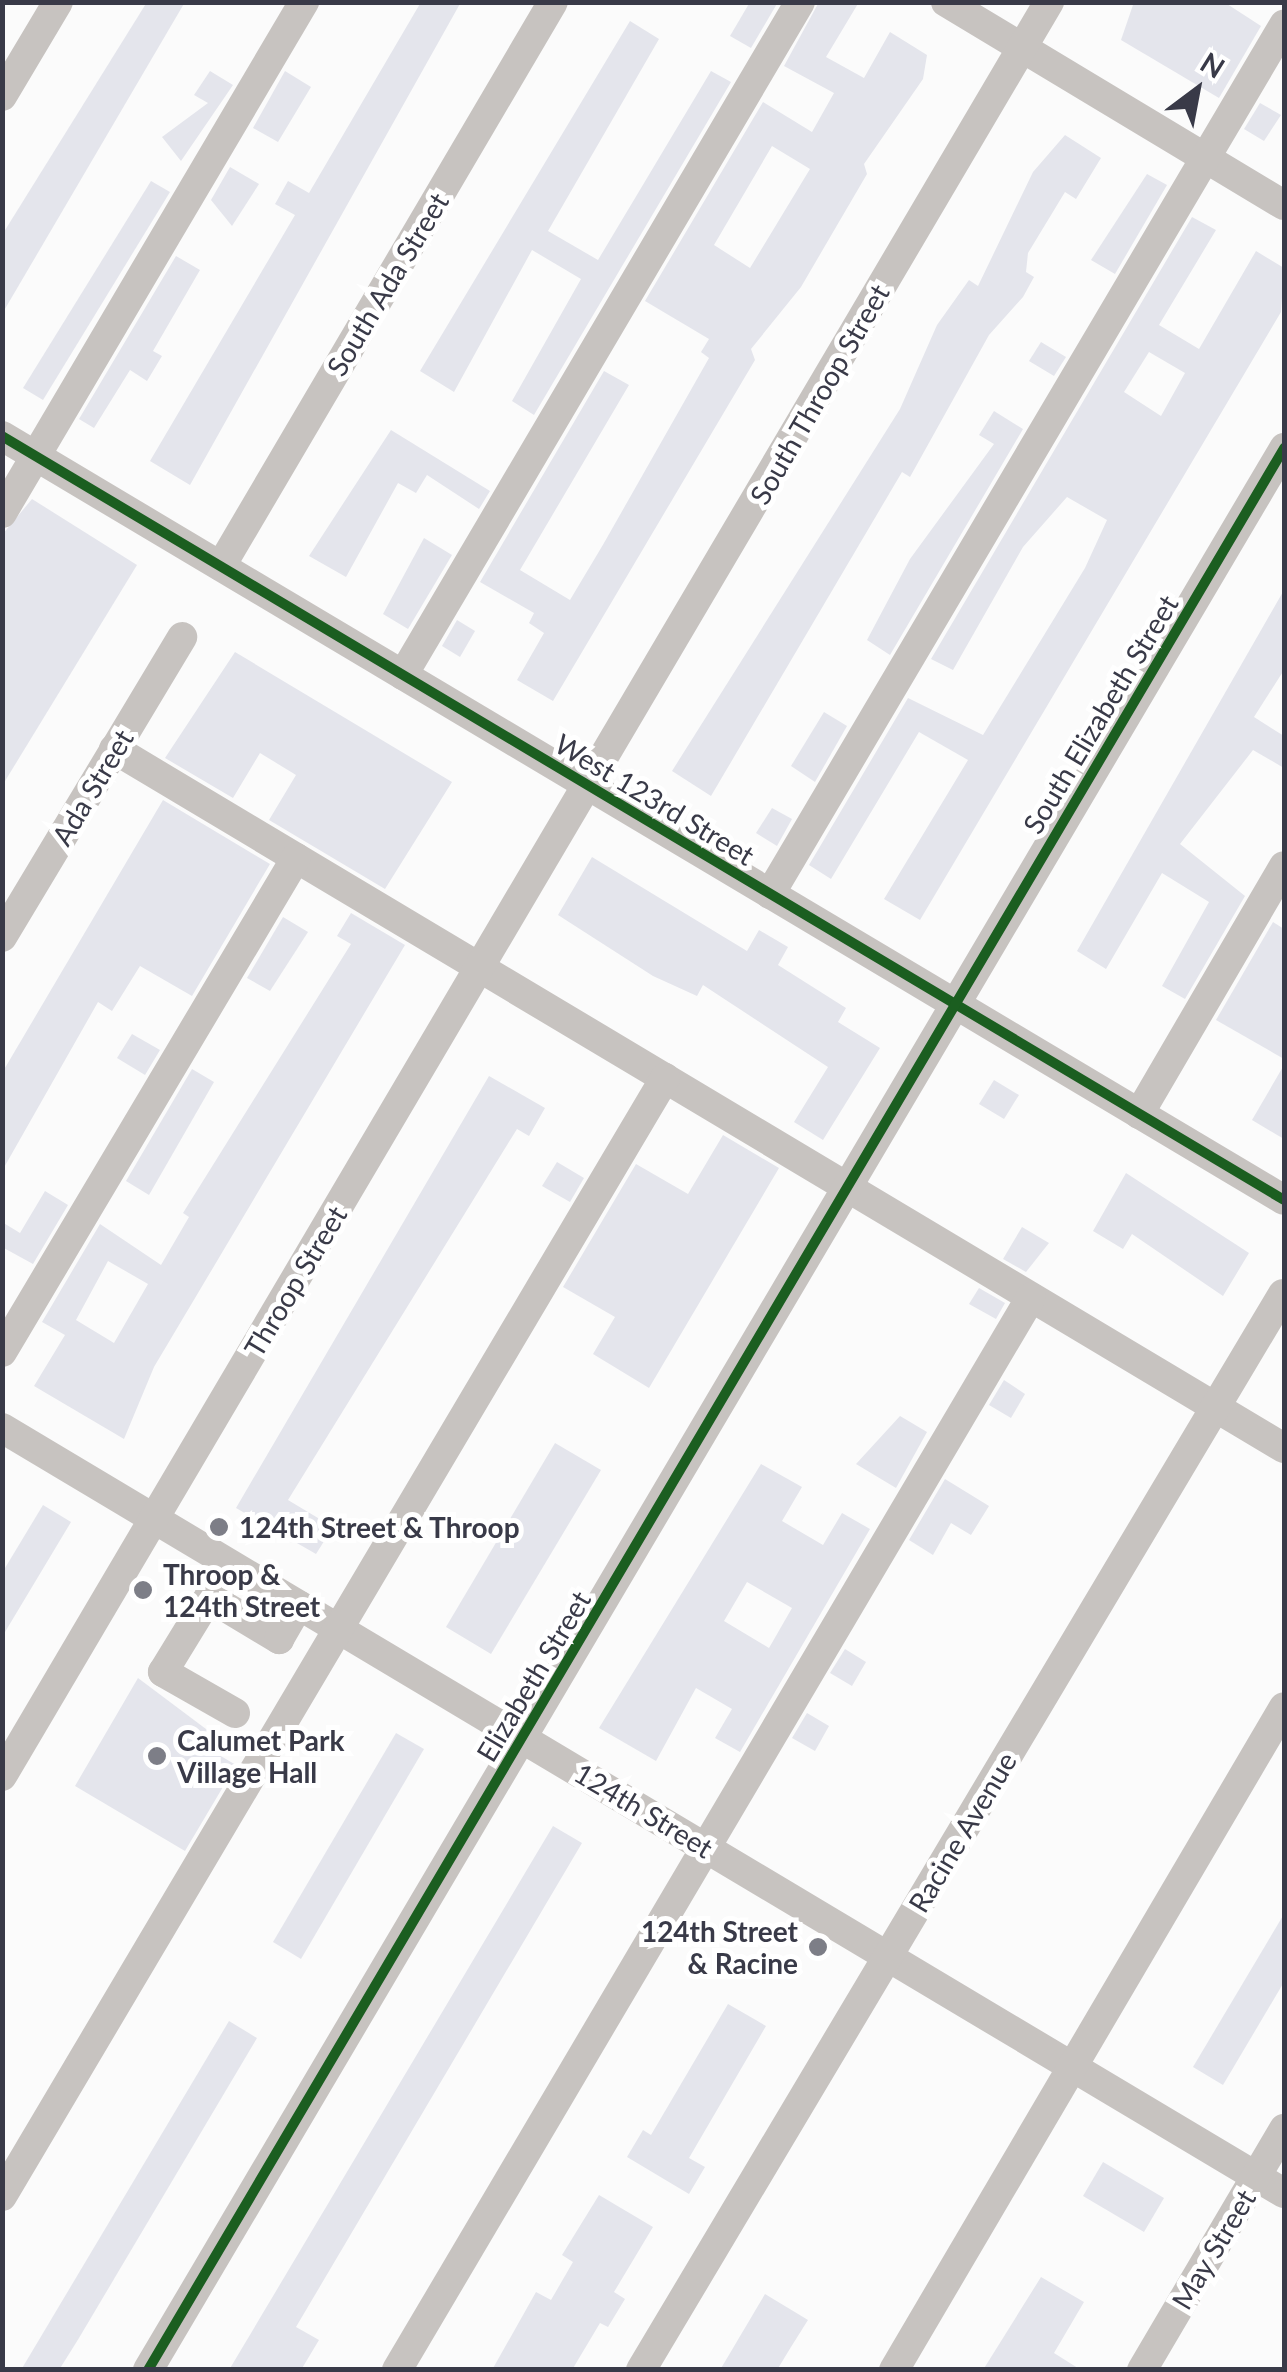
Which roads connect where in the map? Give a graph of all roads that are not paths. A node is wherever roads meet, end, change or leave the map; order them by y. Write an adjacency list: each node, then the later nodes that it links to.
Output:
1 (58, 2): 9 (street)
2 (304, 2): 14 (street)
3 (553, 2): 16 (street, South Ada Street)
4 (800, 2): 18 (street)
5 (946, 2): 8 (street)
6 (1049, 2): 8 (street, South Throop Street)
7 (1284, 24): 10 (street)
8 (1022, 48): 10 (street); 20 (street, South Throop Street)
9 (2, 96)
10 (1206, 158): 11 (street); 23 (street)
11 (1284, 205)
12 (2, 436): 14 (street, West 123rd Street)
13 (1284, 448): 26 (street, South Elizabeth Street)
14 (36, 456): 15 (street); 16 (street, West 123rd Street)
15 (2, 512)
16 (221, 566): 18 (street, West 123rd Street)
17 (182, 637): 19 (street, Ada Street)
18 (403, 675): 20 (street, West 123rd Street)
19 (114, 749): 21 (street); 24 (street, Ada Street)
20 (590, 786): 23 (street, West 123rd Street); 25 (street, Throop Street)
21 (296, 858): 25 (street); 33 (street)
22 (1284, 866): 28 (street)
23 (770, 894): 26 (street, West 123rd Street)
24 (2, 937)
25 (481, 968): 27 (street); 37 (street, Throop Street)
26 (955, 1004): 28 (street, West 123rd Street); 29 (street, Elizabeth Street)
27 (665, 1078): 29 (street); 41 (street)
28 (1139, 1114): 30 (street, West 123rd Street)
29 (847, 1186): 32 (street); 44 (street, Elizabeth Street)
30 (1284, 1200)
31 (1283, 1294): 34 (street, Racine Avenue)
32 (1031, 1297): 34 (street); 46 (street)
33 (2, 1352)
34 (1216, 1406): 36 (street); 47 (street, Racine Avenue)
35 (2, 1428): 37 (street, 124th Street)
36 (1284, 1448)
37 (154, 1518): 38 (street, 124th Street); 45 (street, Throop Street)
38 (248, 1574): 39 (street); 40 (street, 124th Street)
39 (218, 1602): 40 (street); 43 (street)
40 (300, 1605): 41 (street, 124th Street)
41 (339, 1628): 44 (street, 124th Street); 52 (street)
42 (1284, 1708): 48 (street)
43 (234, 1714)
44 (522, 1738): 46 (street, 124th Street); 53 (street, Elizabeth Street)
45 (2, 1776)
46 (706, 1848): 47 (street, 124th Street); 54 (street)
47 (887, 1956): 48 (street, 124th Street); 55 (street, Racine Avenue)
48 (1073, 2067): 50 (street, 124th Street); 56 (street)
49 (1284, 2129): 50 (street, May Street)
50 (1256, 2176): 51 (street, 124th Street); 57 (street, May Street)
51 (1284, 2193)
52 (2, 2196)
53 (148, 2370)
54 (397, 2370)
55 (641, 2370)
56 (894, 2370)
57 (1142, 2370)

